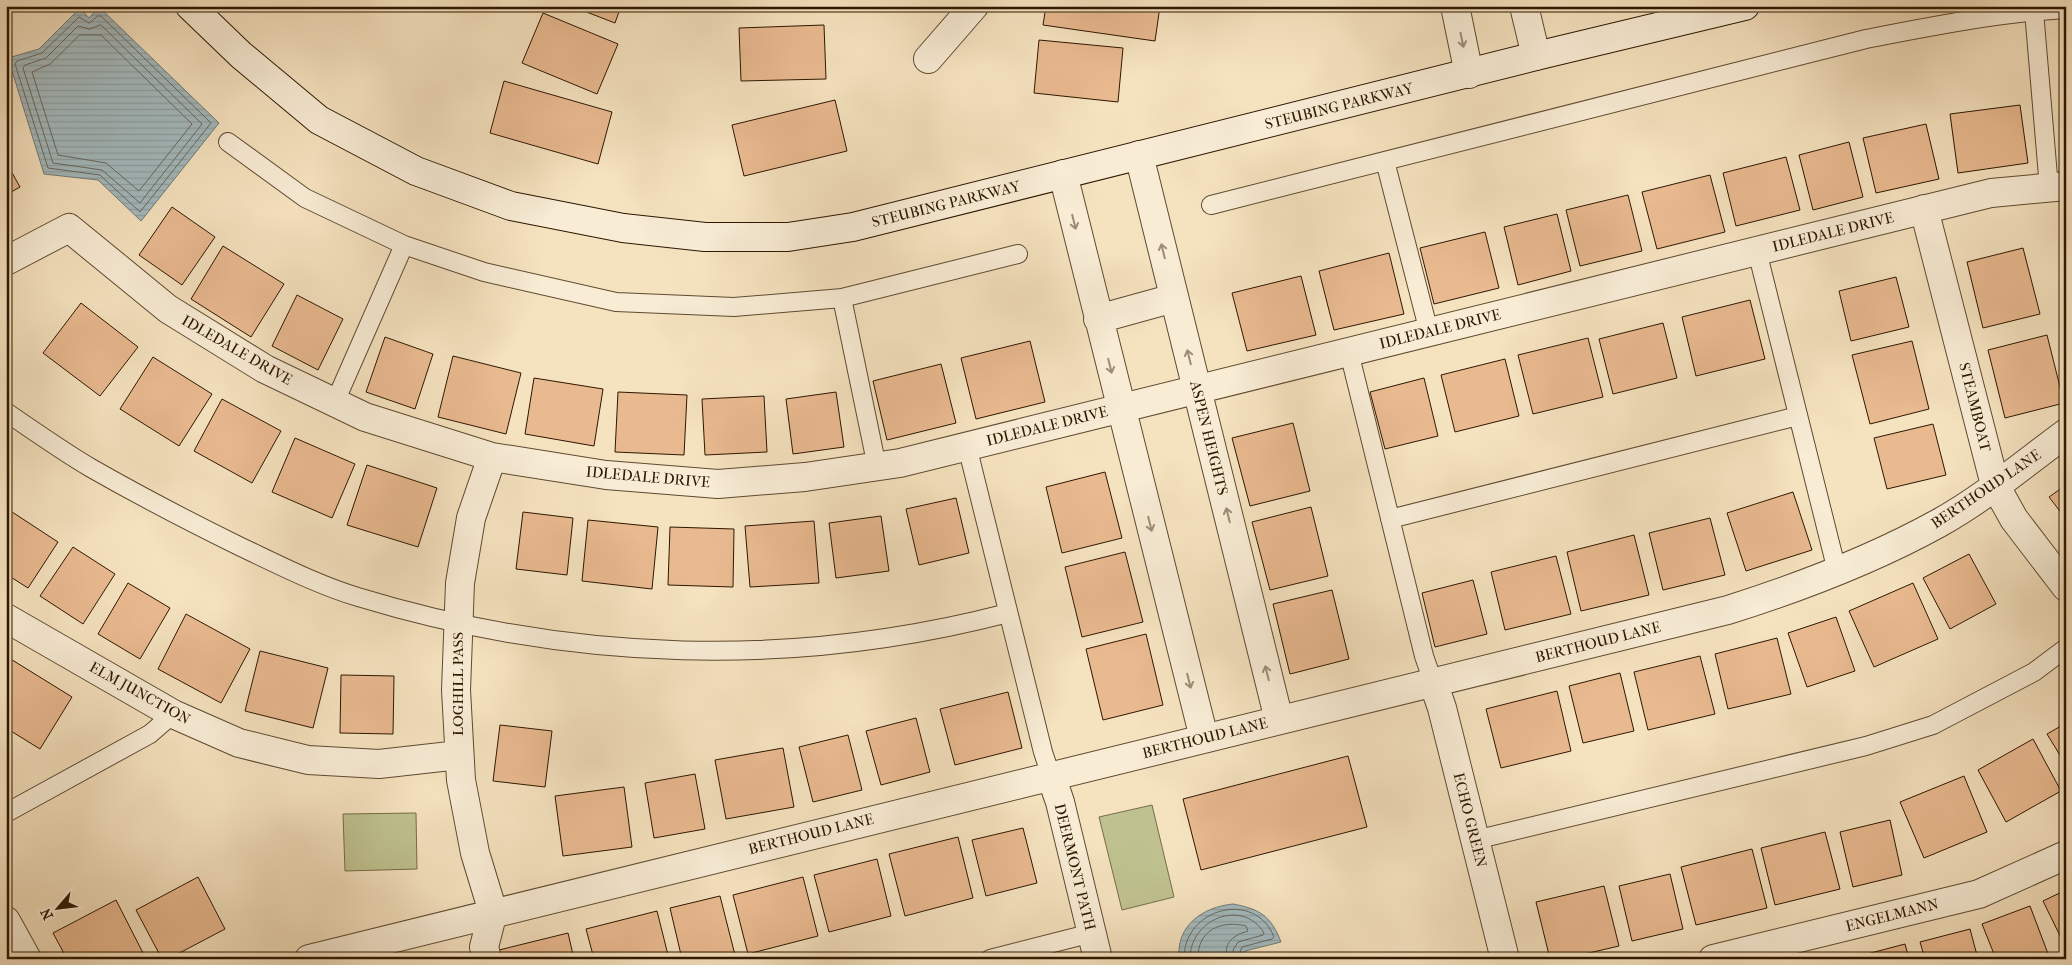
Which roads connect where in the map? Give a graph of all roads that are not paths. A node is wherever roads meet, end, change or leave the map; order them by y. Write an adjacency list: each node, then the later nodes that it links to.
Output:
1 (190, 6): 14 (street, STEUBING PARKWAY)
2 (974, 6): 9 (street)
3 (1455, 6): 10 (street, one-way to 10)
4 (1524, 6): 8 (street)
5 (1745, 6): 8 (street, STEUBING PARKWAY)
6 (2066, 10): 7 (lane)
7 (2034, 11): 13 (lane); 15 (lane)
8 (1536, 56): 10 (street, STEUBING PARKWAY)
9 (928, 59)
10 (1469, 74): 12 (street, STEUBING PARKWAY)
11 (228, 142): 18 (lane)
12 (1139, 155): 14 (street, STEUBING PARKWAY); 23 (street, ASPEN HEIGHTS, one-way to 12)
13 (1385, 161): 16 (lane); 25 (lane)
14 (1063, 174): 24 (street, one-way to 24)
15 (2057, 187): 17 (street, IDLEDALE DRIVE)
16 (1211, 205)
17 (1924, 209): 19 (street, IDLEDALE DRIVE); 36 (street, STEAMBOAT)
18 (404, 245): 22 (lane); 28 (lane)
19 (1757, 251): 25 (street, IDLEDALE DRIVE); 31 (lane)
20 (1018, 254): 22 (lane)
21 (6, 261): 28 (street, IDLEDALE DRIVE)
22 (842, 298): 35 (lane)
23 (1174, 298): 24 (street); 27 (street, ASPEN HEIGHTS, one-way to 23)
24 (1098, 319): 29 (street, one-way to 29)
25 (1429, 332): 26 (street, IDLEDALE DRIVE)
26 (1349, 352): 27 (street, IDLEDALE DRIVE); 37 (lane)
27 (1197, 389): 29 (street, IDLEDALE DRIVE); 46 (street, ASPEN HEIGHTS, one-way to 27)
28 (335, 402): 34 (street, IDLEDALE DRIVE)
29 (1121, 408): 33 (street, IDLEDALE DRIVE); 47 (street, one-way to 47)
30 (6, 412): 42 (lane)
31 (1798, 416): 37 (lane); 38 (lane)
32 (2066, 433): 36 (street, BERTHOUD LANE)
33 (967, 446): 35 (street, IDLEDALE DRIVE); 40 (lane)
34 (492, 457): 35 (street, IDLEDALE DRIVE); 42 (street, LOGHILL PASS)
35 (877, 467)
36 (1995, 485): 38 (street, BERTHOUD LANE); 39 (street, STEAMBOAT)
37 (1390, 519): 44 (lane)
38 (1837, 572): 44 (street, BERTHOUD LANE)
39 (2066, 587)
40 (1008, 613): 42 (lane); 49 (lane)
41 (6, 618): 45 (street, ELM JUNCTION)
42 (458, 622): 48 (street, LOGHILL PASS)
43 (2066, 648): 51 (lane)
44 (1433, 682): 46 (street, BERTHOUD LANE); 51 (street, ECHO GREEN)
45 (173, 714): 48 (street, ELM JUNCTION); 50 (lane)
46 (1279, 720): 47 (street, BERTHOUD LANE)
47 (1204, 738): 49 (street, BERTHOUD LANE)
48 (459, 755): 53 (street, LOGHILL PASS)
49 (1051, 776): 53 (street, BERTHOUD LANE); 55 (street, DEERMONT PATH)
50 (6, 813)
51 (1475, 840): 60 (street, ECHO GREEN)
52 (2066, 855): 61 (street, ENGELMANN)
53 (493, 912): 57 (street, BERTHOUD LANE); 58 (street)
54 (6, 921): 56 (street)
55 (1095, 946): 59 (lane)
56 (26, 959)
57 (308, 959)
58 (487, 959)
59 (990, 959)
60 (1505, 959)
61 (1713, 959)

